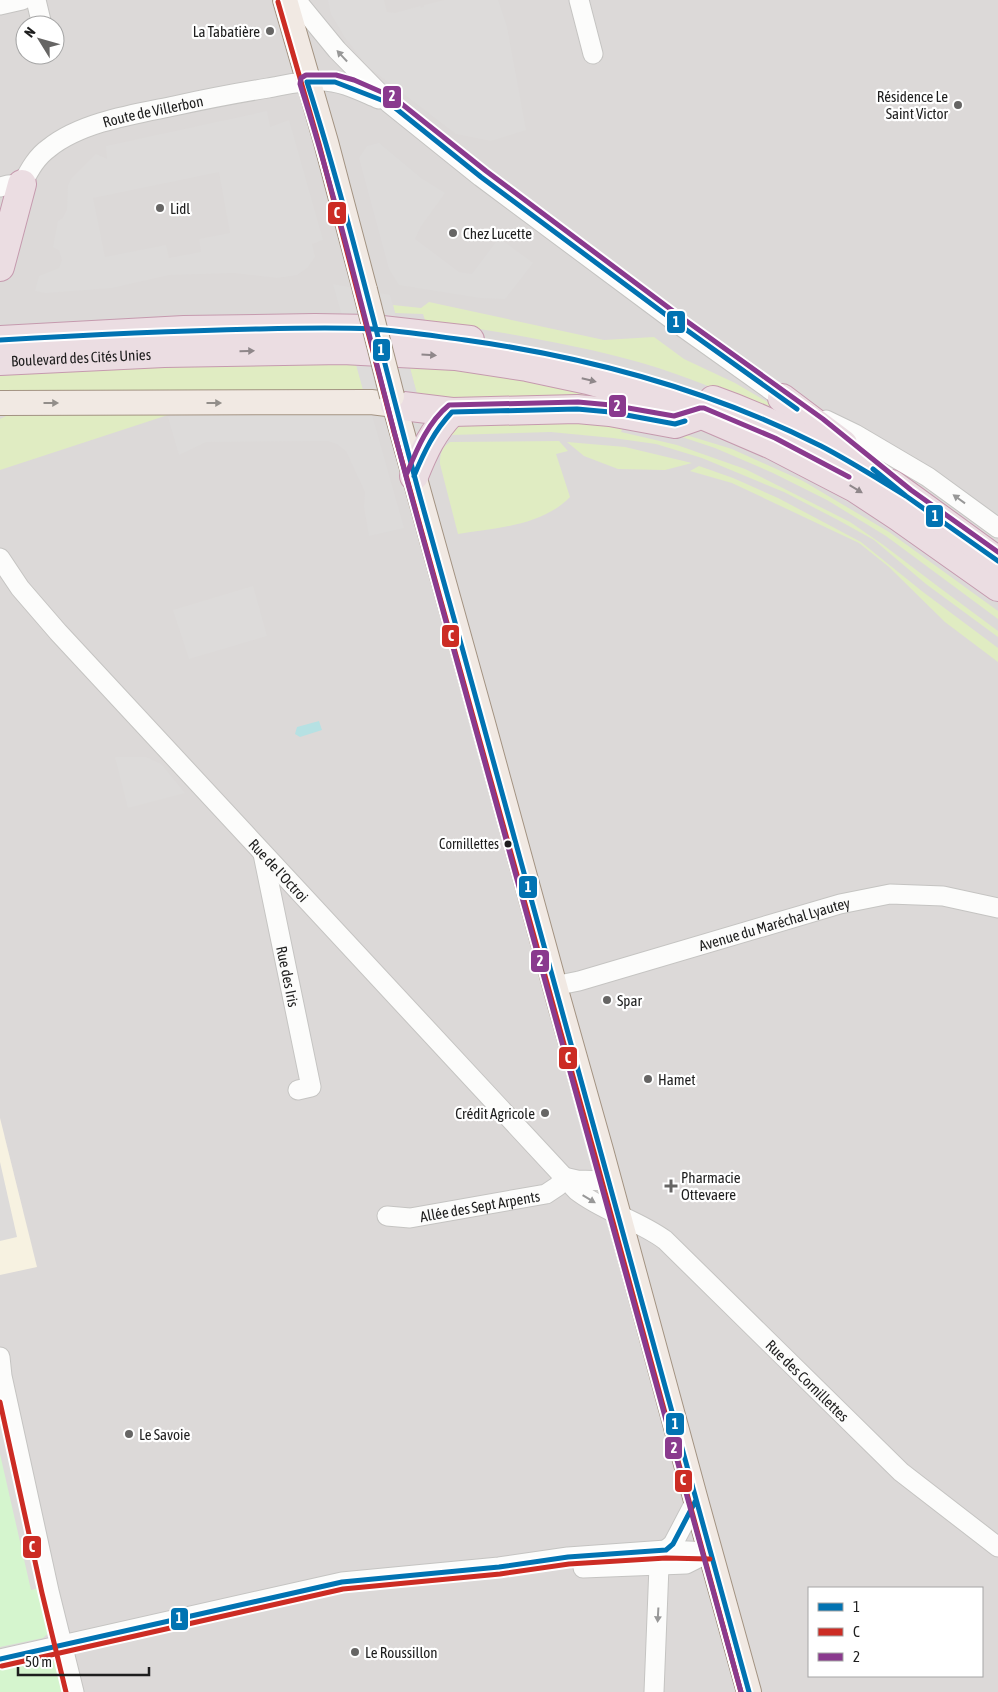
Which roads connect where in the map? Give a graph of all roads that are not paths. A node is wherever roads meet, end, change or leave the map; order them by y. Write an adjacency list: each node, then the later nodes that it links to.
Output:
1 (22, 0): 6 (street)
2 (36, 0): 7 (street)
3 (285, 0): 9 (main road)
4 (296, 0): 10 (street, one-way to 4)
5 (579, 0): 8 (street)
6 (0, 5)
7 (40, 15)
8 (593, 54)
9 (308, 82): 10 (street, Route de Villerbon); 11 (street, Route de Villerbon); 17 (main road, bridge)
10 (389, 103): 16 (street)
11 (11, 186): 12 (highway)
12 (5, 224): 13 (highway)
13 (0, 267)
14 (0, 340): 22 (highway, Boulevard des Cités Unies)
15 (0, 361): 20 (highway, Boulevard des Cités Unies, one-way to 20)
16 (782, 398): 22 (highway); 23 (street, one-way to 16)
17 (394, 401): 18 (main road, one-way to 17); 19 (highway); 21 (main road)
18 (1, 404)
19 (452, 412): 20 (highway); 21 (highway)
20 (702, 415): 26 (highway, Boulevard des Cités Unies, one-way to 26)
21 (414, 476): 29 (main road)
22 (906, 496): 25 (highway)
23 (998, 528)
24 (0, 558): 27 (street, Rue de l'Octroi)
25 (998, 560)
26 (998, 587)
27 (263, 853): 30 (street, Rue des Iris); 31 (street, Rue de l'Octroi)
28 (998, 908): 29 (street, Avenue du Maréchal Lyautey)
29 (554, 986): 32 (main road)
30 (298, 1090)
31 (564, 1177): 32 (street); 33 (street, Rue de l'Octroi, one-way to 33); 34 (street, Allée des Sept Arpents)
32 (609, 1181): 33 (main road)
33 (618, 1215): 36 (main road); 37 (street, Rue des Cornillettes)
34 (387, 1216)
35 (0, 1357): 40 (street)
36 (696, 1500): 38 (main road); 39 (street)
37 (998, 1547)
38 (710, 1552): 39 (street); 44 (main road)
39 (662, 1558): 40 (street); 43 (street, one-way to 43)
40 (62, 1645): 41 (street); 42 (street)
41 (0, 1659)
42 (74, 1692)
43 (654, 1692)
44 (750, 1692)

